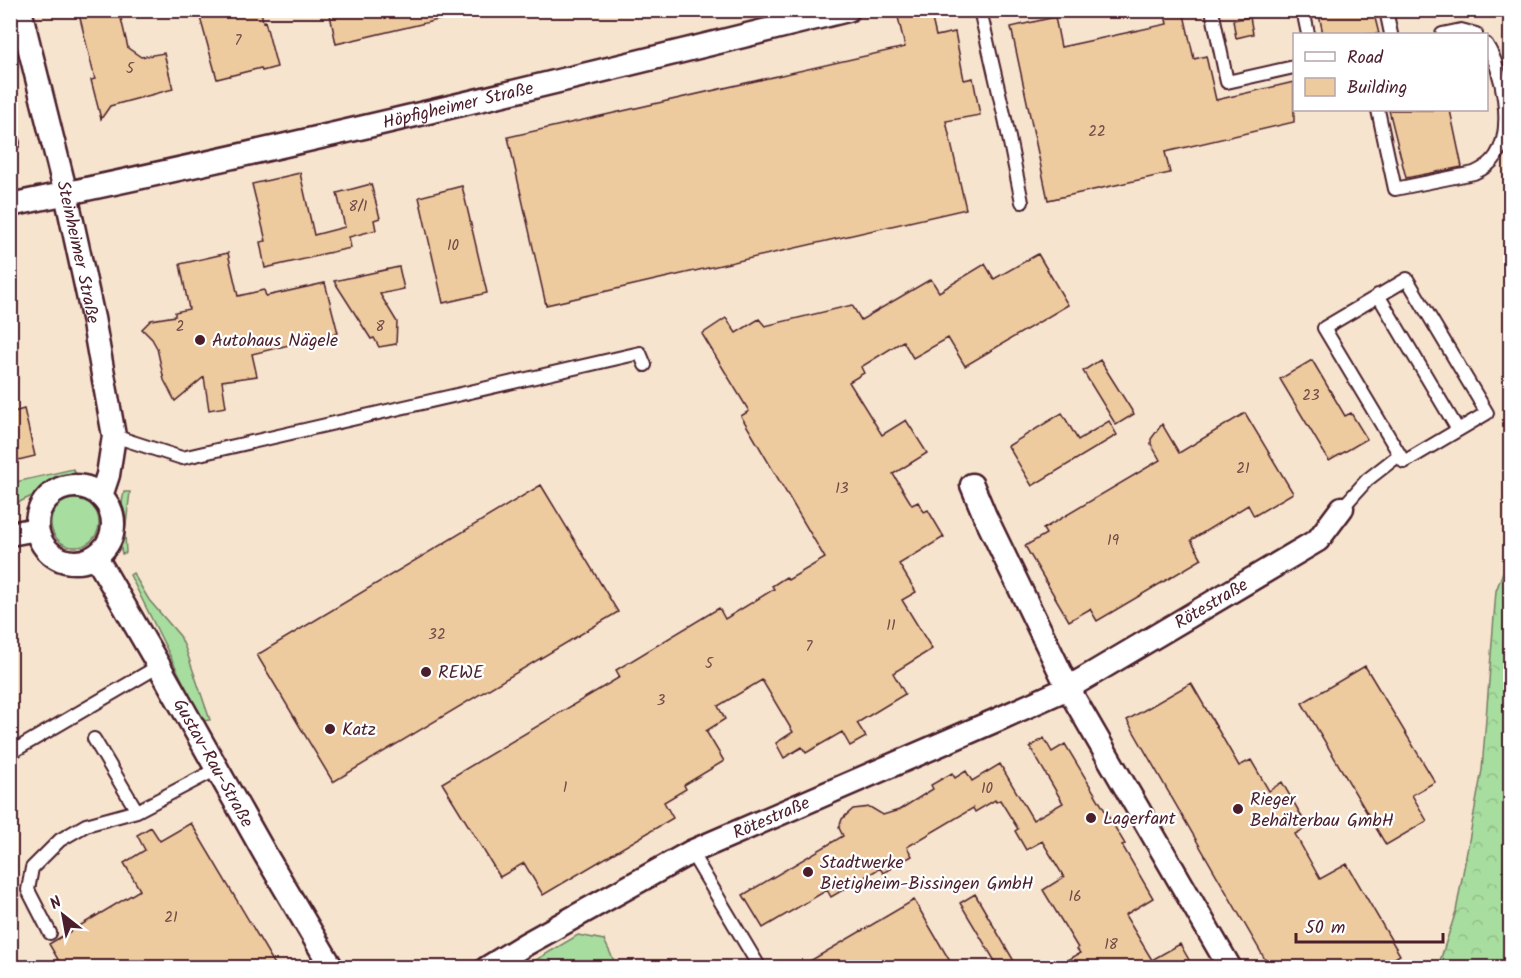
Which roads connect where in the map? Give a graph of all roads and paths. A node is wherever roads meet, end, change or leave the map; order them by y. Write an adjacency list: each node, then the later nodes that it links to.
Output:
1 (20, 10): 16 (street, Steinheimer Straße)
2 (848, 10): 16 (street, Höpfigheimer Straße)
3 (980, 10): 17 (lane)
4 (1212, 10): 12 (lane)
5 (1303, 10): 7 (lane)
6 (1386, 10): 8 (lane)
7 (1308, 33)
8 (1391, 33)
9 (1447, 33): 10 (lane)
10 (1472, 33)
11 (1488, 47): 13 (lane)
12 (1293, 67)
13 (1378, 111)
14 (10, 132): 15 (lane)
15 (10, 148)
16 (66, 194): 18 (street, Höpfigheimer Straße); 22 (street, Steinheimer Straße)
17 (1022, 202)
18 (10, 205)
19 (1378, 295): 21 (lane); 21 (lane); 23 (lane)
20 (645, 365): 22 (lane)
21 (1458, 430): 23 (lane)
22 (114, 436): 25 (street, Steinheimer Straße)
23 (1399, 455): 26 (lane)
24 (972, 485): 31 (street)
25 (101, 496): 27 (street); 29 (street)
26 (1342, 508): 31 (street, Rötestraße)
27 (37, 529): 28 (street); 29 (street)
28 (10, 534)
29 (96, 557): 30 (street, Gustav-Rau-Straße)
30 (159, 666): 33 (lane); 34 (street, Gustav-Rau-Straße)
31 (1068, 688): 36 (street, Rötestraße); 41 (street)
32 (94, 739): 35 (lane)
33 (10, 753)
34 (217, 769): 35 (lane); 38 (street, Gustav-Rau-Straße)
35 (137, 811): 37 (lane)
36 (691, 852): 39 (street, Rötestraße); 40 (lane)
37 (50, 933)
38 (332, 968)
39 (487, 968)
40 (760, 968)
41 (1230, 968)

